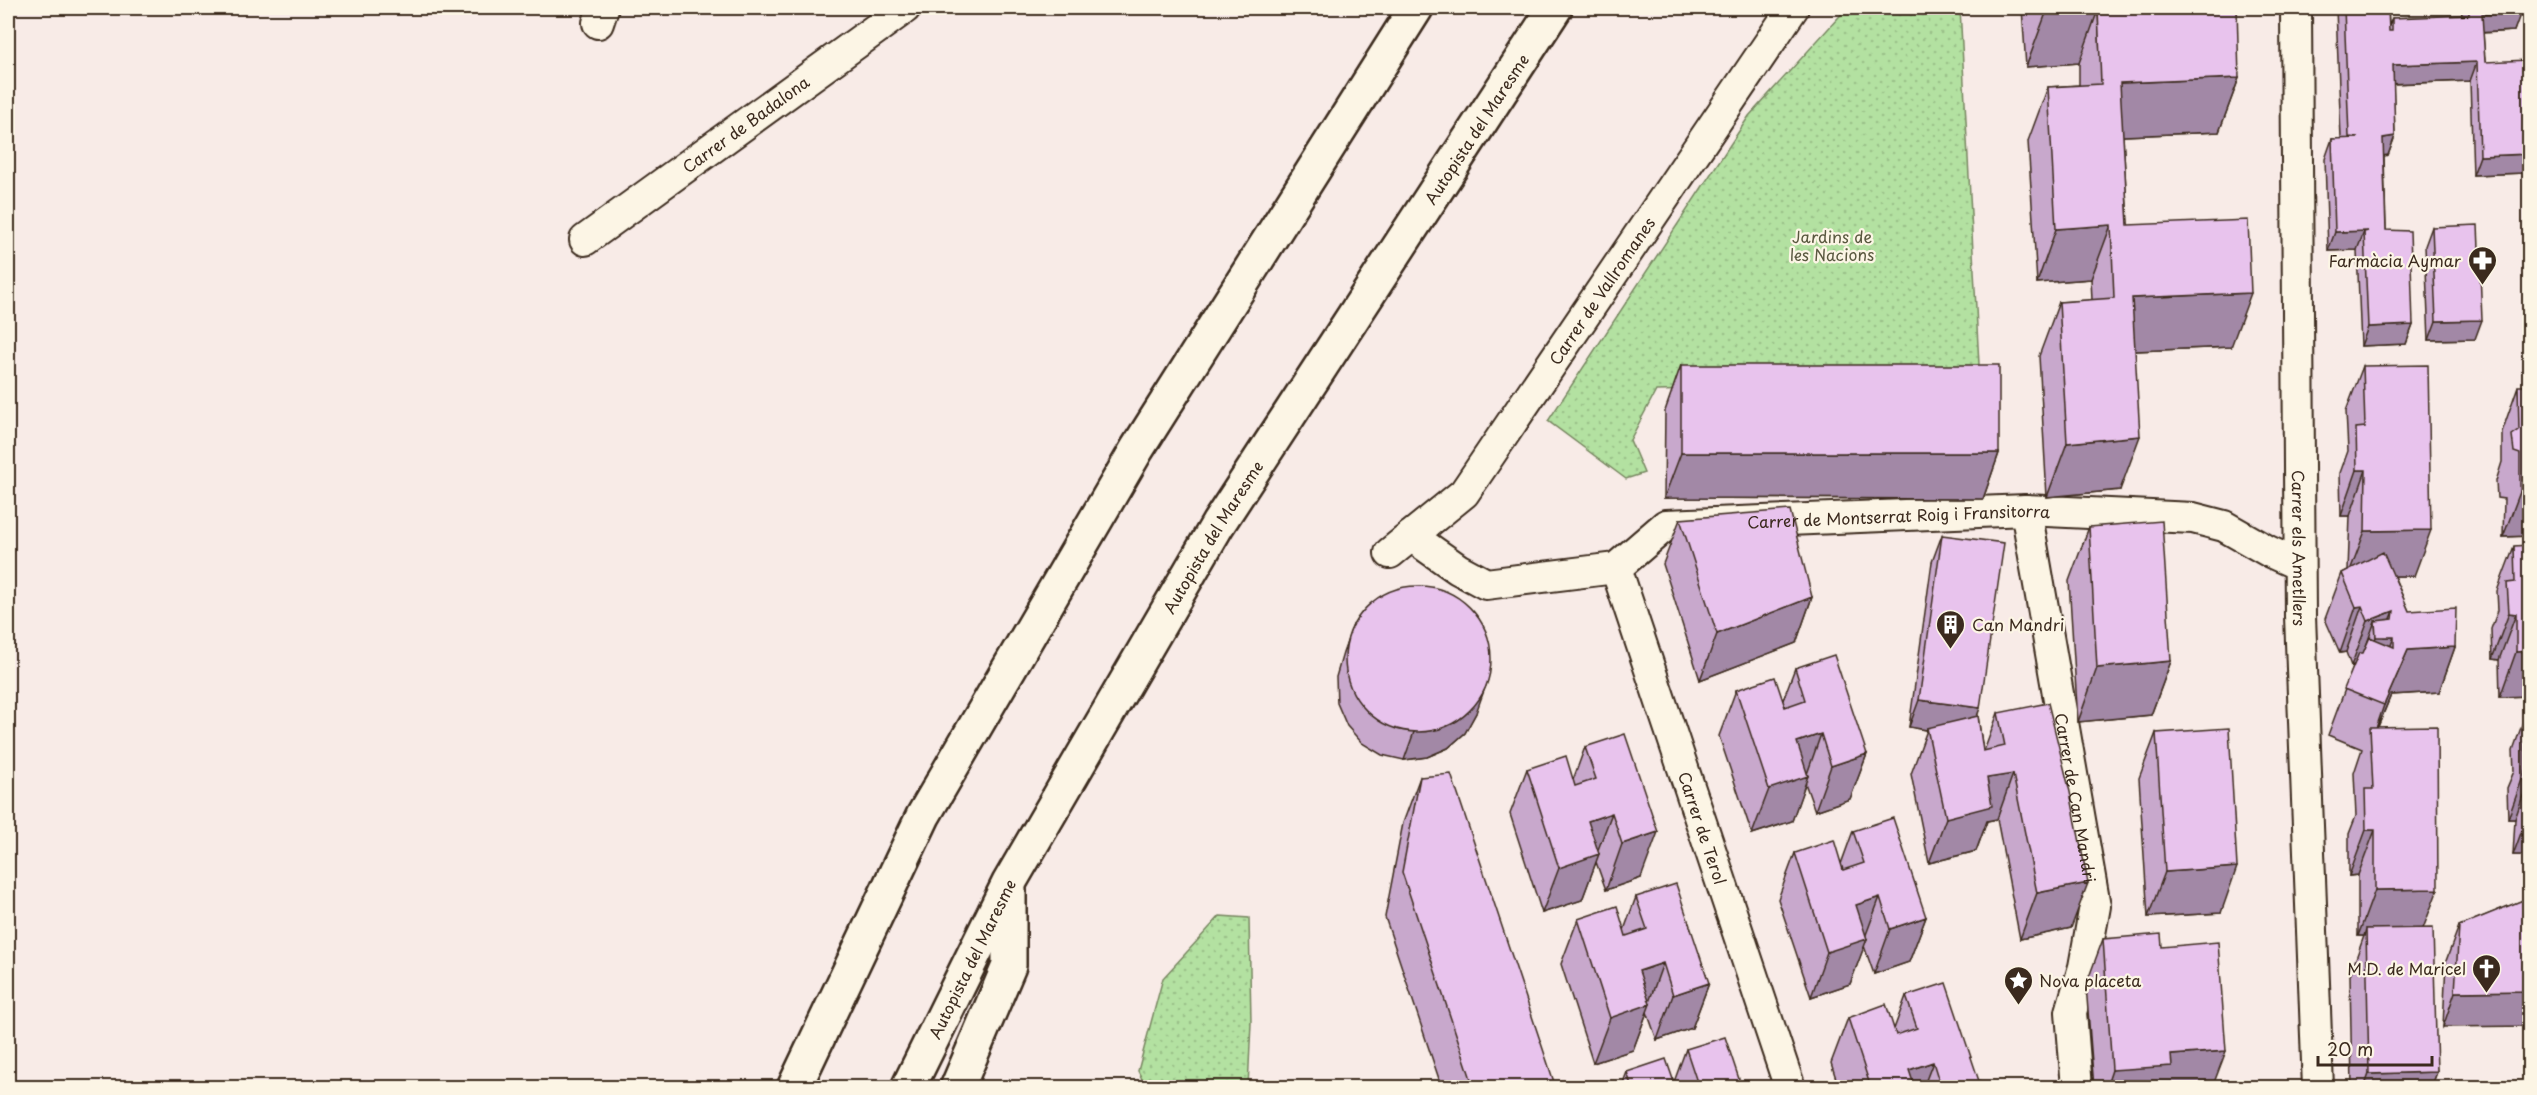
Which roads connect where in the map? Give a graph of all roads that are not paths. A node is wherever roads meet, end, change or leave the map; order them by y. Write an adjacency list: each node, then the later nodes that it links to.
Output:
1 (905, 8): 6 (street, Carrer de Badalona)
2 (1416, 8): 11 (highway)
3 (1555, 8): 10 (highway, Autopista del Maresme)
4 (1793, 8): 9 (street, Carrer de Vallromanes)
5 (2296, 8): 8 (street, Carrer els Ametllers)
6 (585, 240)
7 (2026, 510): 8 (street, Carrer de Montserrat Roig i Fransitorra); 9 (street, Carrer de Montserrat Roig i Fransitorra); 15 (street, Carrer de Can Mandri)
8 (2299, 565): 16 (street, Carrer els Ametllers)
9 (1616, 568): 14 (street, Carrer de Terol)
10 (1009, 883): 12 (highway, Autopista del Maresme); 13 (highway)
11 (794, 1088)
12 (908, 1088)
13 (957, 1088)
14 (1790, 1088)
15 (2077, 1088)
16 (2318, 1088)

